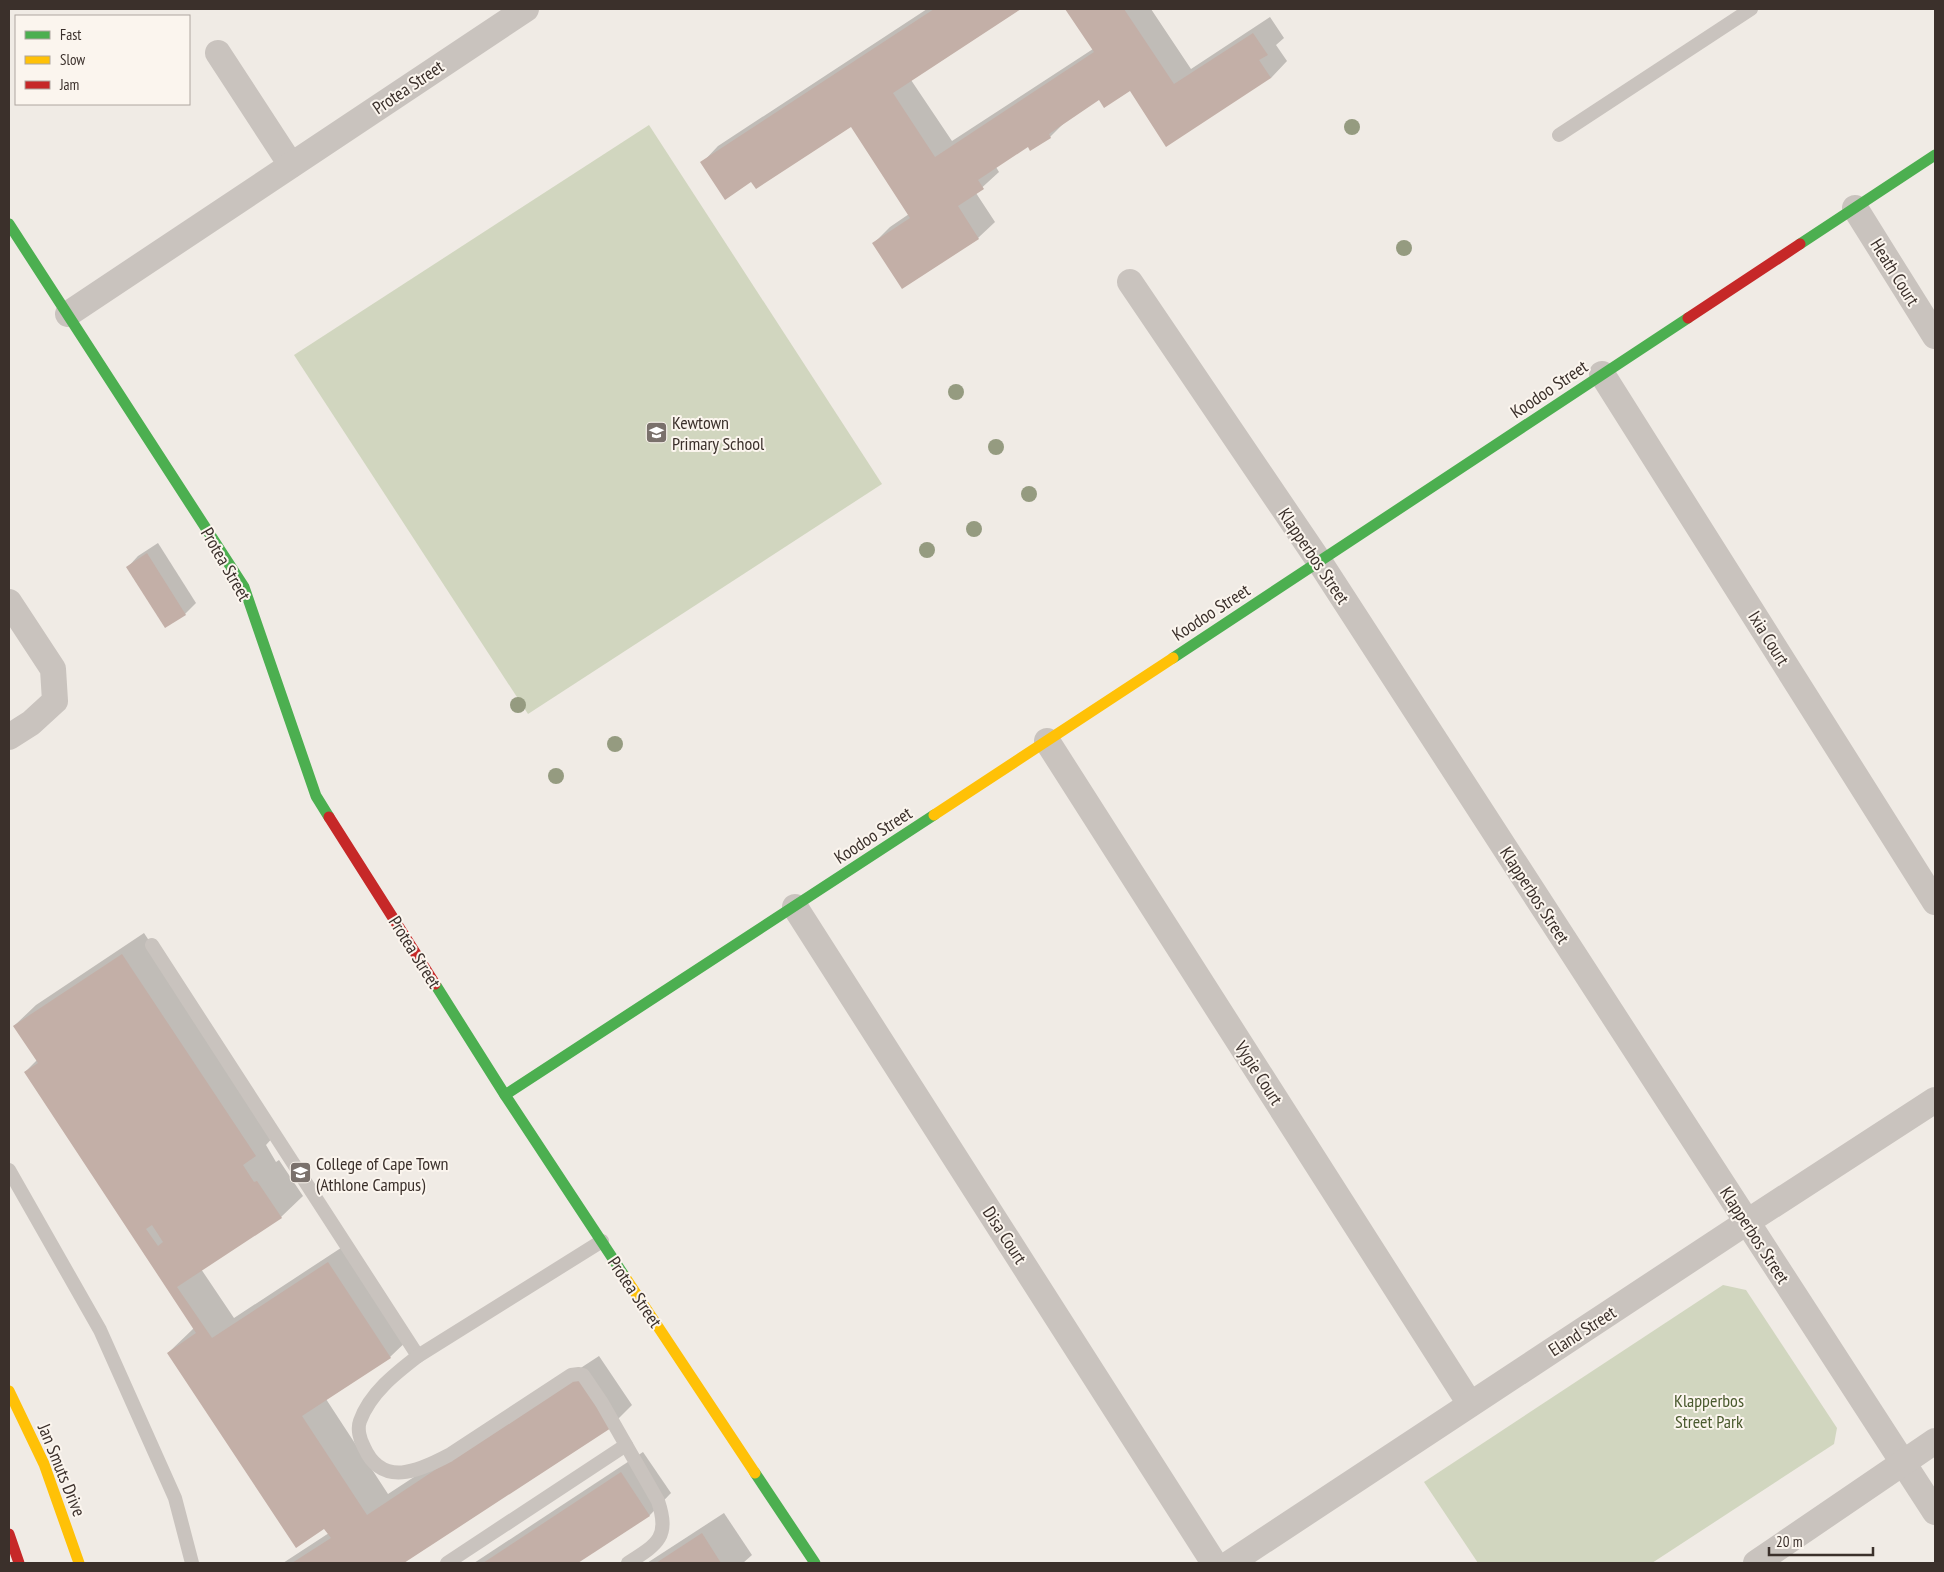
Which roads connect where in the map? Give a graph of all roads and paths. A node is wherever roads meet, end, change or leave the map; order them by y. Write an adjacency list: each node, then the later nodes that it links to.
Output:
1 (526, 9): 6 (street, Protea Street)
2 (1751, 9): 4 (lane)
3 (218, 53): 6 (street)
4 (1559, 134)
5 (1935, 155): 7 (street, Koodoo Street)
6 (291, 165): 10 (street, Protea Street)
7 (1855, 208): 11 (street, Heath Court); 12 (street, Koodoo Street)
8 (9, 224): 10 (street, Protea Street)
9 (1130, 282): 13 (street, Klapperbos Street)
10 (68, 314): 20 (street, Protea Street)
11 (1935, 336)
12 (1602, 374): 13 (street, Koodoo Street); 17 (street, Ixia Court)
13 (1319, 562): 16 (street, Koodoo Street); 23 (street, Klapperbos Street)
14 (9, 602): 15 (street)
15 (9, 737)
16 (1047, 741): 18 (street, Koodoo Street); 27 (street, Vygie Court)
17 (1935, 902)
18 (795, 908): 20 (street, Koodoo Street); 39 (street, Disa Court)
19 (152, 945): 25 (lane)
20 (505, 1095): 24 (street, Protea Street)
21 (1935, 1100): 23 (street, Eland Street)
22 (9, 1170): 35 (lane)
23 (1747, 1222): 27 (street, Eland Street); 30 (street, Klapperbos Street)
24 (602, 1241): 25 (lane); 38 (street, Protea Street)
25 (418, 1356): 29 (lane)
26 (9, 1391): 34 (street, Jan Smuts Drive)
27 (1470, 1404): 40 (street, Eland Street)
28 (1935, 1440): 30 (street)
29 (626, 1445): 36 (lane); 37 (lane)
30 (1902, 1463): 31 (street, Klapperbos Street); 41 (street)
31 (1935, 1512)
32 (9, 1534): 33 (street)
33 (19, 1563)
34 (79, 1563)
35 (192, 1563)
36 (447, 1563)
37 (628, 1563)
38 (816, 1563)
39 (1214, 1563)
40 (1230, 1563)
41 (1756, 1563)

